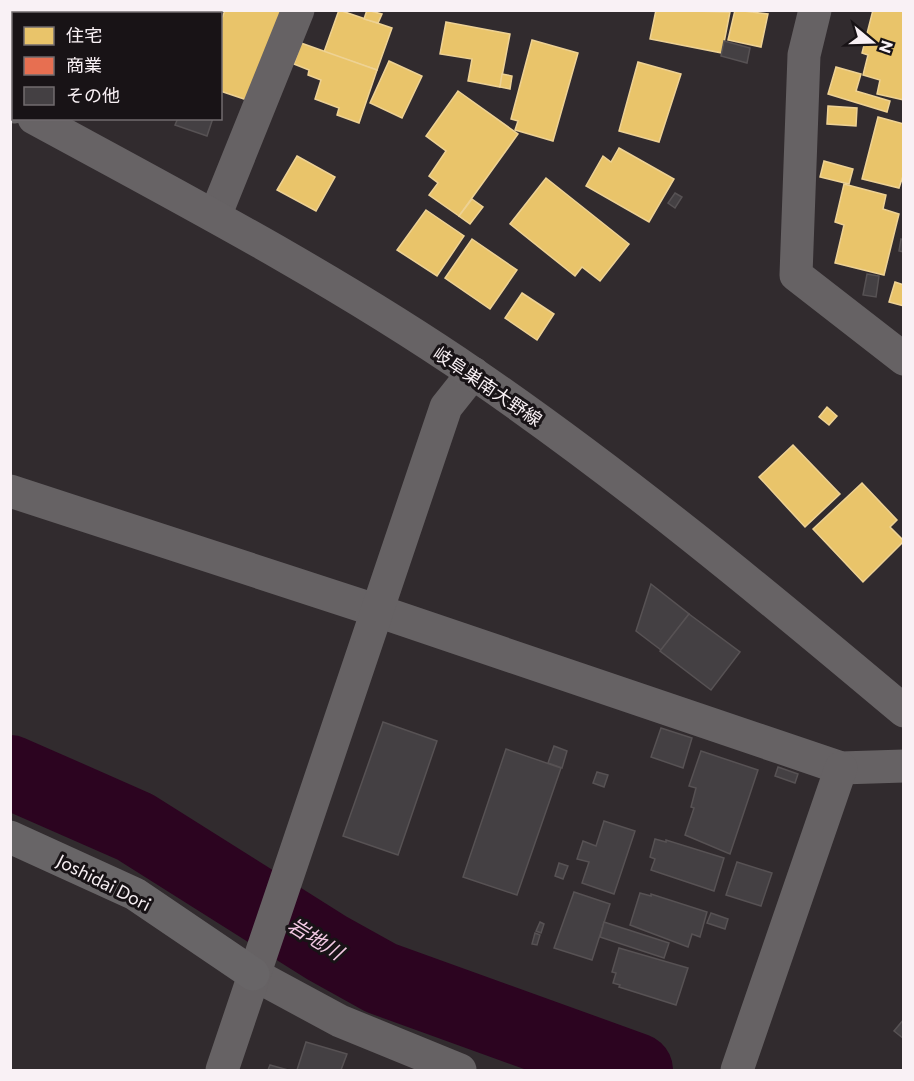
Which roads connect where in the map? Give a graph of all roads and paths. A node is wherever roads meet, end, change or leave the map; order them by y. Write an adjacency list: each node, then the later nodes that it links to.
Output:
1 (298, 10): 4 (street)
2 (815, 10): 5 (street)
3 (38, 120): 4 (main road, 岐阜巣南大野線)
4 (215, 216): 6 (main road, 岐阜巣南大野線)
5 (903, 359)
6 (473, 373): 8 (street); 9 (main road, 岐阜巣南大野線)
7 (10, 491): 8 (street)
8 (378, 611): 11 (street); 13 (street)
9 (903, 711)
10 (903, 766): 11 (street)
11 (841, 768): 16 (street)
12 (10, 837): 13 (street, Joshidai Dori)
13 (257, 964): 14 (street); 15 (street)
14 (222, 1071)
15 (460, 1071)
16 (737, 1071)

